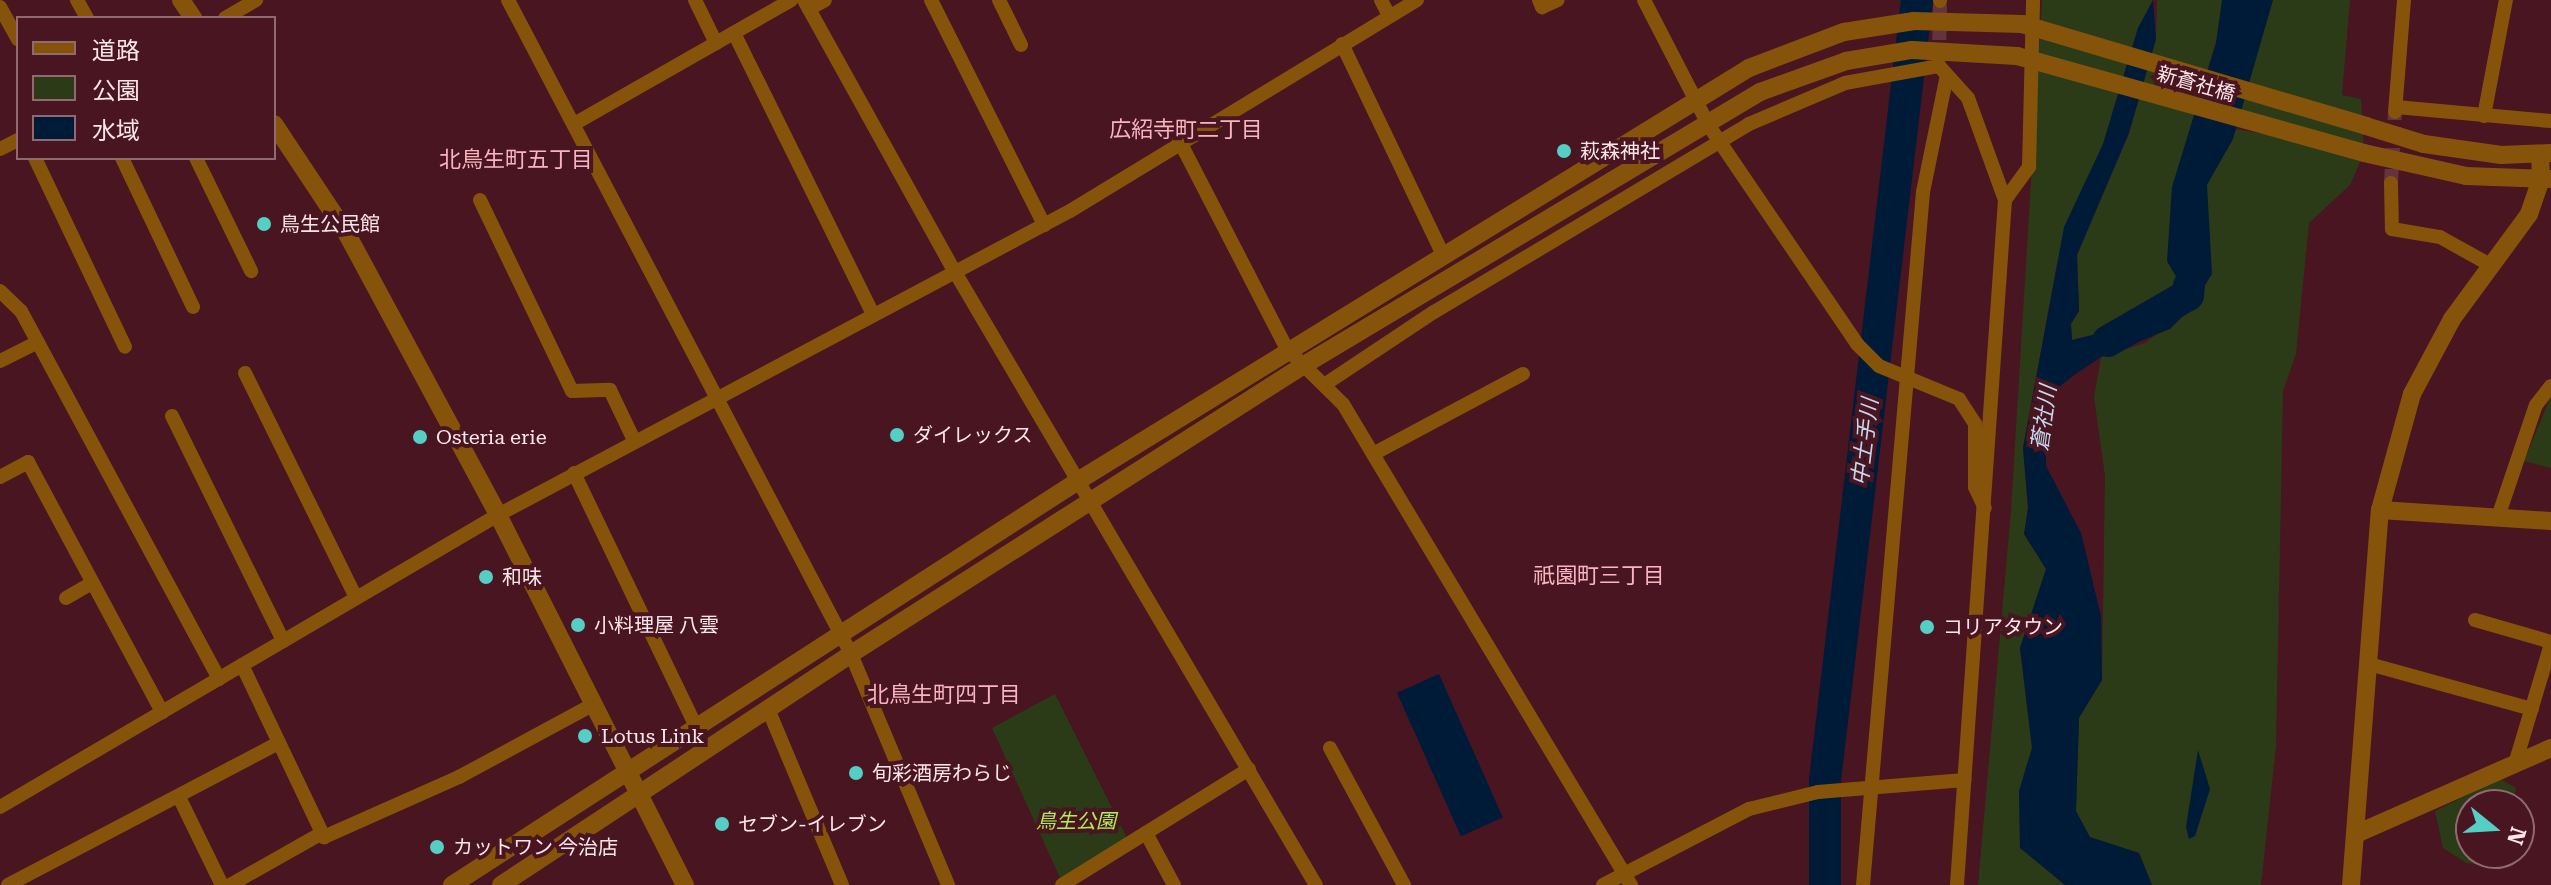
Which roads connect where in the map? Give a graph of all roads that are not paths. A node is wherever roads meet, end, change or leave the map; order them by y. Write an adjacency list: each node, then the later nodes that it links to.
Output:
1 (256, 0): 18 (street)
2 (508, 0): 29 (street)
3 (695, 0): 22 (street)
4 (791, 0): 20 (street)
5 (825, 0): 16 (street)
6 (931, 0): 42 (street)
7 (999, 0): 24 (street)
8 (1381, 0): 19 (street)
9 (1417, 0): 19 (street)
10 (1539, 0): 11 (street)
11 (1558, 0)
12 (1644, 0): 26 (street)
13 (2033, 0): 41 (street)
14 (2404, 0): 27 (street)
15 (2506, 0): 27 (street)
16 (807, 5): 46 (street)
17 (0, 7): 21 (street)
18 (228, 16)
19 (1389, 16): 23 (street)
20 (734, 33): 22 (street); 49 (street)
21 (16, 35)
22 (716, 43): 29 (street)
23 (1342, 44): 32 (street); 43 (street)
24 (1021, 45)
25 (1942, 70): 33 (street); 41 (street); 57 (street)
26 (1695, 103): 30 (street); 34 (street, 新蒼社橋, bridge); 43 (street, 新蒼社橋)
27 (2484, 116): 28 (street)
28 (2551, 121)
29 (574, 124): 60 (street)
30 (1709, 126): 33 (street); 38 (street, 新蒼社橋, bridge); 54 (street, 新蒼社橋)
31 (276, 127): 70 (street)
32 (1179, 140): 42 (street); 52 (street)
33 (1720, 142): 57 (street); 58 (street)
34 (2546, 153): 38 (street)
35 (36, 160): 51 (street)
36 (123, 160): 48 (street)
37 (197, 160): 45 (street)
38 (2546, 180): 44 (street)
39 (2391, 183): 44 (street)
40 (480, 200): 62 (street)
41 (2005, 200): 68 (street)
42 (1044, 225): 46 (street)
43 (1443, 255): 52 (street, 新蒼社橋)
44 (2492, 266): 69 (street)
45 (251, 271)
46 (955, 272): 49 (street); 66 (street)
47 (0, 291): 50 (street)
48 (193, 307)
49 (873, 314): 60 (street)
50 (38, 342): 53 (street); 83 (street)
51 (125, 347)
52 (1287, 349): 54 (street); 66 (street, 新蒼社橋)
53 (0, 361)
54 (1304, 365): 58 (street); 67 (street, 新蒼社橋)
55 (245, 373): 75 (street)
56 (1523, 374): 63 (street)
57 (1904, 378): 68 (street); 96 (street)
58 (1324, 385): 63 (street)
59 (2551, 386): 71 (street)
60 (717, 395): 62 (street); 77 (street)
61 (172, 416): 78 (street)
62 (634, 440): 64 (street)
63 (1373, 454): 103 (street)
64 (574, 473): 70 (street); 88 (street)
65 (0, 477): 73 (street)
66 (1081, 479): 67 (street); 77 (street, 新蒼社橋)
67 (1092, 501): 80 (street, 新蒼社橋); 93 (street)
68 (1986, 508): 95 (street)
69 (2380, 510): 71 (street); 81 (street)
70 (498, 515): 75 (street); 84 (street)
71 (2498, 517): 72 (street)
72 (2551, 521)
73 (92, 583): 74 (street); 87 (street)
74 (66, 598)
75 (356, 598): 78 (street)
76 (2475, 620): 79 (street)
77 (840, 632): 80 (street); 88 (street, 新蒼社橋)
78 (283, 641): 82 (street)
79 (2551, 643): 86 (street)
80 (851, 654): 85 (street, 新蒼社橋); 111 (street)
81 (2369, 664): 86 (street); 102 (street)
82 (242, 665): 83 (street); 89 (street)
83 (219, 679): 87 (street)
84 (594, 704): 94 (street); 100 (street)
85 (768, 709): 97 (street, 新蒼社橋); 110 (street)
86 (2532, 709): 92 (street)
87 (162, 712): 99 (street)
88 (696, 726): 94 (street, 新蒼社橋)
89 (279, 743): 98 (street); 100 (street)
90 (1330, 748): 115 (street)
91 (2551, 748): 92 (street)
92 (2515, 764): 102 (street)
93 (1249, 769): 101 (street); 114 (street)
94 (628, 771): 97 (street); 107 (street, 新蒼社橋)
95 (1965, 780): 96 (street); 118 (street)
96 (1867, 788): 103 (street); 117 (street)
97 (640, 793): 108 (street, 新蒼社橋); 109 (street)
98 (179, 797): 104 (street); 105 (street)
99 (0, 807)
100 (322, 833): 106 (street)
101 (1146, 833): 112 (street); 113 (street)
102 (2356, 834): 119 (street)
103 (1628, 879): 116 (street)
104 (8, 885)
105 (222, 885)
106 (230, 885)
107 (452, 885)
108 (501, 885)
109 (685, 885)
110 (842, 885)
111 (948, 885)
112 (1062, 885)
113 (1174, 885)
114 (1316, 885)
115 (1404, 885)
116 (1603, 885)
117 (1863, 885)
118 (1957, 885)
119 (2351, 885)

